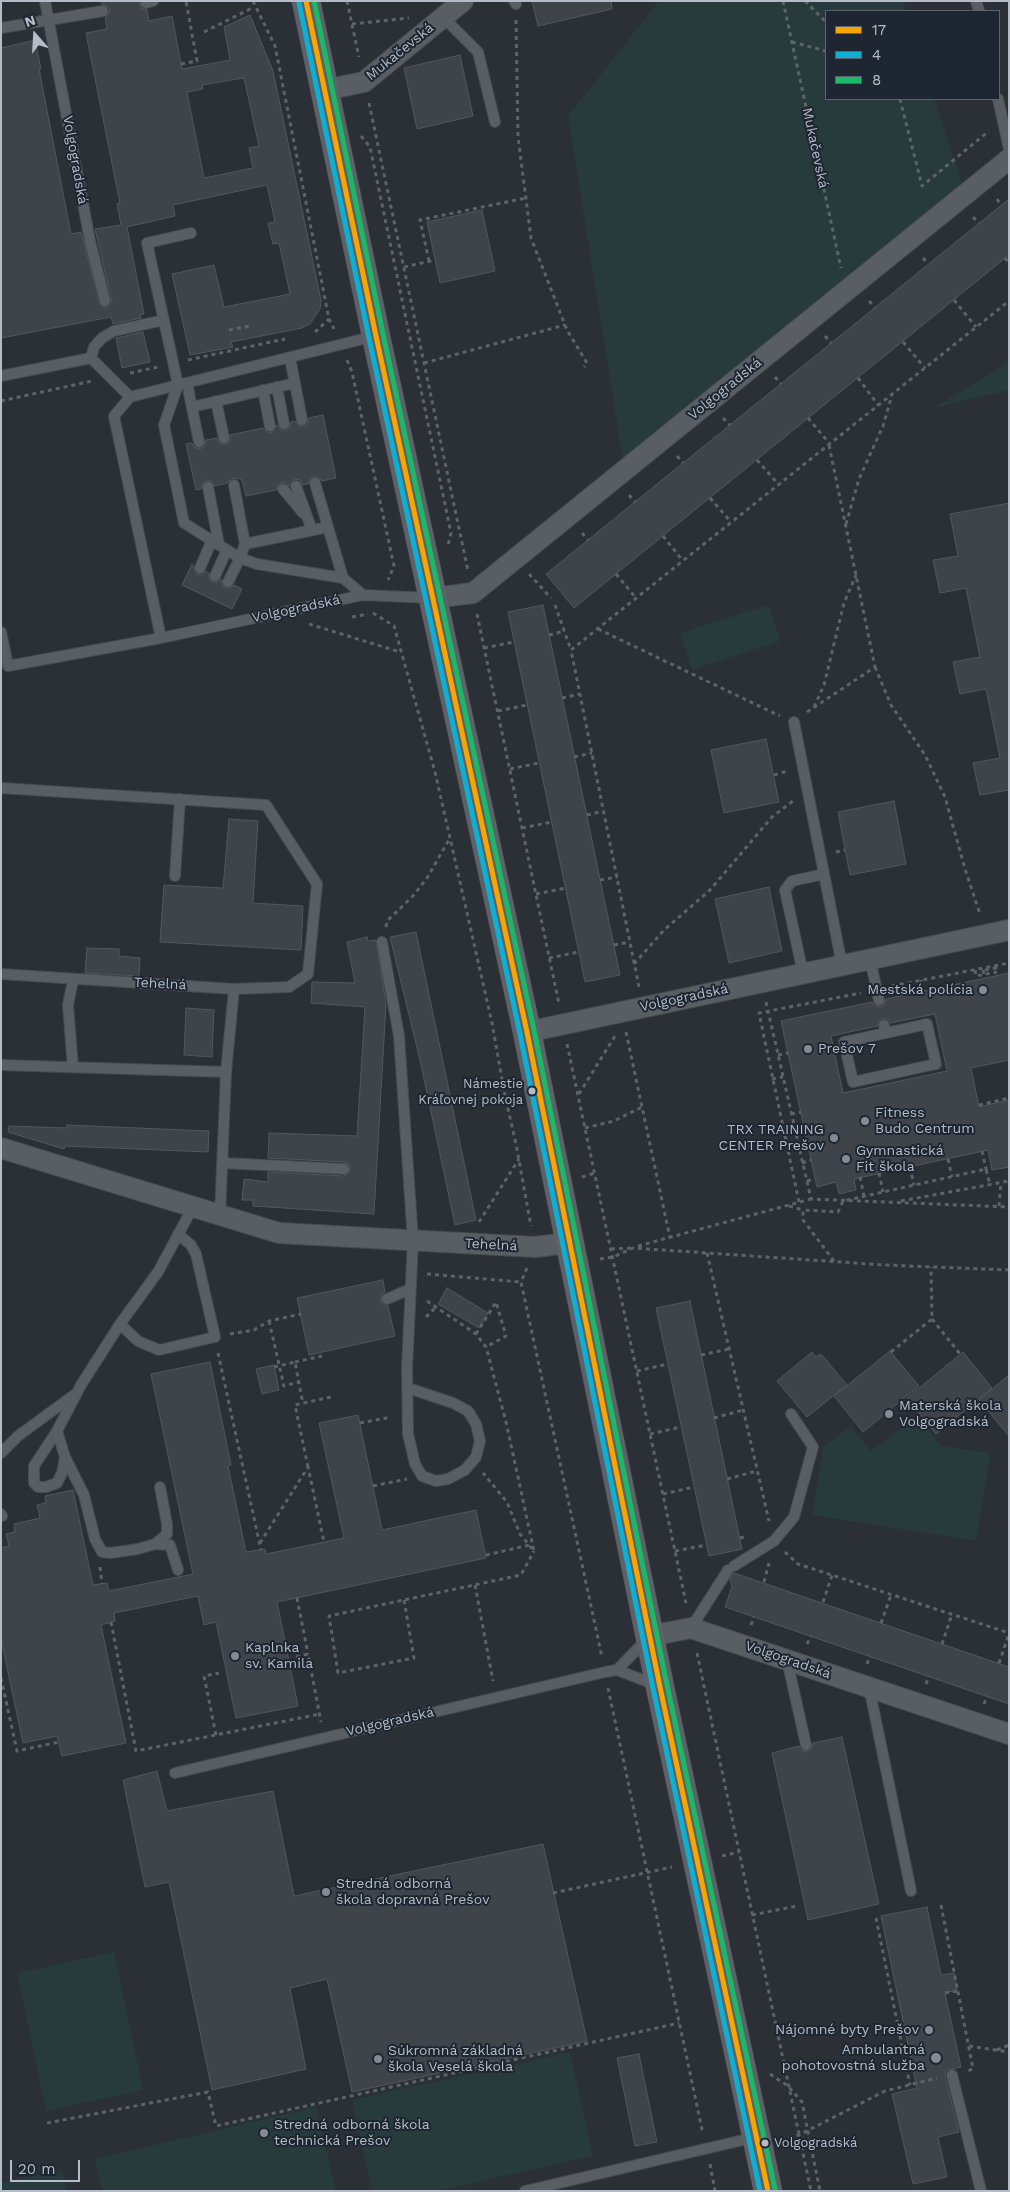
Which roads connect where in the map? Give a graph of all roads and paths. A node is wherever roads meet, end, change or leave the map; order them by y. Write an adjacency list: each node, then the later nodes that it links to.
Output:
1 (45, 1): 13 (lane, Volgogradská)
2 (186, 1): 21 (path)
3 (253, 1): 10 (path)
4 (306, 1): 23 (street)
5 (347, 1): 16 (path)
6 (463, 1): 12 (street, Mukačevská)
7 (783, 1): 19 (path, Mukačevská)
8 (805, 1): 15 (path)
9 (515, 3): 31 (path)
10 (254, 6): 18 (path); 50 (path)
11 (103, 11): 13 (lane)
12 (444, 17): 22 (street, Mukačevská); 27 (lane, Mukačevská)
13 (49, 18): 17 (lane); 46 (lane, Volgogradská)
14 (410, 18): 16 (path)
15 (825, 21)
16 (352, 24): 22 (path)
17 (1, 28)
18 (204, 32)
19 (792, 42): 20 (path); 44 (path, Mukačevská)
20 (825, 51)
21 (181, 64)
22 (364, 82): 23 (street, Mukačevská); 43 (path)
23 (325, 90): 56 (street)
24 (900, 100): 26 (path)
25 (998, 100): 26 (lane)
26 (1002, 120): 29 (lane)
27 (495, 122)
28 (358, 133): 108 (path)
29 (1009, 149)
30 (1009, 159): 44 (street, Volgogradská)
31 (526, 198): 40 (path); 52 (path)
32 (997, 199): 33 (path)
33 (1002, 205)
34 (973, 217): 35 (path)
35 (979, 223)
36 (191, 233): 51 (lane)
37 (923, 258): 42 (path)
38 (1005, 258): 41 (path)
39 (435, 260): 40 (path)
40 (429, 262): 43 (path)
41 (1009, 263)
42 (928, 264)
43 (404, 267): 62 (path)
44 (846, 292): 110 (street, Volgogradská)
45 (954, 300): 54 (path)
46 (105, 301)
47 (869, 301): 49 (path)
48 (1009, 301): 54 (path)
49 (875, 307)
50 (329, 319)
51 (164, 320): 60 (lane); 69 (lane)
52 (564, 325): 62 (path); 63 (path)
53 (250, 326): 55 (path)
54 (976, 327): 64 (path)
55 (229, 330)
56 (376, 336): 61 (lane); 120 (street)
57 (826, 336): 59 (path)
58 (903, 342): 64 (path)
59 (831, 343)
60 (91, 358): 65 (lane); 74 (lane)
61 (290, 358): 68 (lane); 69 (lane)
62 (424, 363): 118 (path)
63 (584, 366)
64 (925, 368): 73 (path)
65 (1, 376)
66 (775, 377): 70 (path)
67 (858, 378): 76 (path)
68 (295, 383): 71 (lane); 80 (lane)
69 (182, 384): 74 (lane); 77 (lane); 107 (lane)
70 (780, 384)
71 (277, 387): 72 (lane); 81 (lane)
72 (263, 390): 75 (lane); 83 (lane)
73 (892, 394): 76 (path); 101 (path)
74 (130, 397): 130 (lane)
75 (216, 401): 77 (lane); 84 (lane)
76 (878, 405): 86 (path)
77 (192, 406): 85 (lane)
78 (723, 418): 82 (path)
79 (808, 418): 86 (path)
80 (302, 420)
81 (284, 424)
82 (730, 425)
83 (270, 426)
84 (224, 438)
85 (199, 442)
86 (829, 444): 92 (path); 101 (path)
87 (677, 456): 89 (path)
88 (757, 460): 92 (path)
89 (683, 463)
90 (315, 482): 102 (lane)
91 (234, 485): 106 (lane)
92 (779, 485): 99 (path)
93 (296, 486): 100 (lane)
94 (208, 487): 107 (lane)
95 (283, 489): 100 (lane)
96 (629, 495): 98 (path)
97 (710, 498): 99 (path)
98 (635, 502)
99 (731, 522): 111 (path)
100 (310, 525): 102 (lane); 106 (lane)
101 (846, 525): 114 (path)
102 (328, 527): 116 (lane)
103 (582, 532): 105 (path)
104 (663, 536): 111 (path)
105 (588, 540)
106 (244, 544): 109 (lane)
107 (220, 545): 109 (lane); 112 (lane); 115 (lane)
108 (446, 552)
109 (240, 558): 116 (lane); 117 (lane)
110 (516, 558): 118 (street, Volgogradská); 121 (path)
111 (683, 561): 122 (path)
112 (200, 568)
113 (616, 574): 122 (path)
114 (856, 575): 136 (path); 140 (path)
115 (215, 576)
116 (343, 578): 119 (lane)
117 (228, 582)
118 (473, 593): 120 (street, Volgogradská); 132 (path)
119 (363, 595): 120 (lane, Volgogradská); 130 (lane, Volgogradská)
120 (433, 598): 185 (street)
121 (550, 598)
122 (636, 598): 126 (path)
123 (555, 605): 127 (path)
124 (373, 613): 134 (path)
125 (309, 624): 134 (path)
126 (598, 629): 133 (path); 142 (path)
127 (564, 631): 129 (path); 133 (path)
128 (1, 632): 135 (lane, Volgogradská)
129 (549, 635)
130 (160, 638): 135 (lane, Volgogradská)
131 (514, 642): 132 (path)
132 (484, 648): 141 (path)
133 (571, 650): 137 (path)
134 (400, 652): 154 (path)
135 (5, 667)
136 (875, 667): 140 (path); 161 (path)
137 (580, 694): 138 (path); 143 (path)
138 (562, 698)
139 (527, 705): 141 (path)
140 (814, 707): 142 (path)
141 (498, 711): 146 (path)
142 (794, 722): 148 (lane)
143 (592, 753): 144 (path); 150 (path)
144 (574, 757)
145 (540, 763): 146 (path)
146 (510, 769): 153 (path)
147 (1, 788): 149 (lane)
148 (807, 790): 155 (lane); 169 (path)
149 (180, 799): 156 (lane); 177 (lane, Tehelná)
150 (604, 811): 151 (path); 157 (path)
151 (586, 814)
152 (552, 822): 153 (path)
153 (522, 828): 160 (path)
154 (451, 837): 163 (path); 204 (path)
155 (824, 874): 170 (lane); 172 (lane)
156 (175, 876)
157 (617, 877): 158 (path); 164 (path)
158 (600, 880)
159 (566, 888): 160 (path)
160 (536, 894): 167 (path)
161 (983, 921)
162 (1009, 930): 168 (street, Volgogradská)
163 (382, 942): 237 (lane)
164 (630, 942): 165 (path); 169 (path)
165 (614, 945)
166 (579, 952): 167 (path)
167 (549, 958): 181 (path)
168 (870, 959): 170 (street, Volgogradská); 179 (lane)
169 (634, 964): 180 (path)
170 (842, 965): 172 (street, Volgogradská)
171 (975, 970): 174 (path, bridge)
172 (803, 973): 180 (street, Volgogradská)
173 (1, 974): 175 (lane, Tehelná)
174 (985, 978)
175 (73, 980): 177 (lane, Tehelná); 189 (lane)
176 (921, 980): 178 (path)
177 (234, 989): 190 (lane)
178 (923, 991)
179 (879, 1000)
180 (643, 1007): 181 (street, Volgogradská)
181 (563, 1024): 185 (street, Volgogradská); 193 (path)
182 (625, 1028): 196 (path)
183 (885, 1029): 183 (lane)
184 (618, 1030): 193 (path)
185 (527, 1032): 238 (street)
186 (788, 1053): 187 (path)
187 (778, 1055): 191 (path); 192 (path)
188 (1, 1065): 189 (lane)
189 (73, 1067): 190 (lane)
190 (226, 1072): 208 (lane)
191 (783, 1077): 192 (path); 198 (path)
192 (773, 1079): 226 (path)
193 (578, 1095): 199 (path)
194 (1009, 1098): 195 (path)
195 (979, 1105)
196 (642, 1108): 199 (path); 236 (path)
197 (801, 1112): 198 (path)
198 (791, 1114): 201 (path)
199 (585, 1128): 241 (path)
200 (804, 1129): 201 (path)
201 (795, 1131): 207 (path)
202 (1, 1148): 230 (street, Tehelná)
203 (982, 1151): 211 (path)
204 (519, 1159): 234 (path); 239 (path)
205 (948, 1159): 214 (path)
206 (811, 1160): 207 (path)
207 (802, 1162): 217 (path)
208 (223, 1163): 212 (lane); 233 (lane)
209 (910, 1167): 220 (path)
210 (992, 1168): 211 (path)
211 (986, 1169): 214 (path); 221 (path)
212 (344, 1170)
213 (879, 1173): 222 (path)
214 (952, 1177): 220 (path)
215 (860, 1178): 223 (path)
216 (815, 1179): 217 (path)
217 (807, 1181): 224 (path)
218 (1009, 1181): 219 (path)
219 (1001, 1183): 221 (path); 229 (path)
220 (914, 1185): 222 (path)
221 (990, 1185): 227 (path)
222 (883, 1192): 223 (path)
223 (864, 1196): 225 (path)
224 (811, 1199): 225 (path); 226 (path)
225 (843, 1201): 227 (path); 232 (path)
226 (799, 1202): 228 (path)
227 (896, 1202): 229 (path)
228 (788, 1206): 232 (path); 236 (path)
229 (999, 1206): 231 (path)
230 (193, 1207): 233 (street, Tehelná); 235 (lane)
231 (1009, 1207)
232 (803, 1210): 243 (path)
233 (220, 1216): 237 (street, Tehelná)
234 (477, 1225)
235 (178, 1234): 251 (lane); 253 (lane)
236 (670, 1238): 240 (path)
237 (413, 1240): 239 (street, Tehelná); 246 (lane)
238 (568, 1243): 239 (street, Tehelná); 311 (street)
239 (535, 1247): 318 (path)
240 (633, 1248): 241 (path); 242 (path); 243 (path)
241 (611, 1249): 242 (path)
242 (613, 1257): 264 (path)
243 (834, 1261): 244 (path)
244 (931, 1267): 245 (path); 249 (path)
245 (1009, 1270)
246 (410, 1289): 247 (lane); 266 (lane)
247 (387, 1299)
248 (301, 1314): 250 (path)
249 (932, 1319): 256 (path); 257 (path)
250 (269, 1321): 253 (path); 262 (path)
251 (120, 1324): 253 (lane); 267 (lane)
252 (476, 1334): 254 (path)
253 (214, 1338): 291 (path)
254 (486, 1347)
255 (729, 1349): 259 (path)
256 (891, 1352)
257 (960, 1354)
258 (322, 1356): 260 (path)
259 (701, 1356)
260 (295, 1362): 262 (path); 265 (path)
261 (668, 1364): 264 (path)
262 (279, 1366): 263 (path); 265 (path)
263 (274, 1367)
264 (637, 1371): 277 (path)
265 (299, 1382): 269 (path)
266 (408, 1388): 271 (lane); 282 (lane)
267 (77, 1393): 276 (lane); 278 (lane)
268 (331, 1397): 269 (path)
269 (303, 1404): 280 (path)
270 (743, 1410): 273 (path)
271 (408, 1413): 274 (path); 282 (lane)
272 (791, 1414): 309 (lane)
273 (714, 1418)
274 (360, 1423)
275 (681, 1427): 277 (path)
276 (57, 1432): 279 (lane); 279 (lane)
277 (650, 1434): 287 (path)
278 (1, 1453)
279 (65, 1457): 290 (lane)
280 (308, 1467): 289 (path); 291 (path)
281 (757, 1471): 283 (path)
282 (422, 1476): 284 (path)
283 (727, 1479)
284 (373, 1486)
285 (160, 1487): 288 (lane)
286 (694, 1487): 287 (path)
287 (663, 1494): 297 (path)
288 (167, 1534): 290 (lane); 292 (lane)
289 (324, 1542)
290 (154, 1544): 292 (lane)
291 (260, 1544): 295 (path)
292 (170, 1545): 299 (lane)
293 (530, 1545): 298 (path)
294 (706, 1545): 297 (path)
295 (261, 1550)
296 (534, 1551): 301 (path)
297 (675, 1551): 309 (path)
298 (486, 1555)
299 (178, 1570)
300 (832, 1575): 305 (path)
301 (475, 1585): 304 (path); 321 (path)
302 (891, 1594): 308 (path)
303 (297, 1598): 313 (path)
304 (404, 1600): 304 (path)
305 (822, 1602)
306 (952, 1614): 312 (path)
307 (111, 1622): 327 (path)
308 (881, 1623)
309 (691, 1628): 311 (street, Volgogradská); 315 (street, Volgogradská); 336 (path)
310 (1009, 1634): 316 (path)
311 (650, 1636): 317 (lane); 322 (street)
312 (942, 1644)
313 (308, 1654): 314 (path); 324 (path)
314 (296, 1656)
315 (787, 1660): 323 (street, Volgogradská); 329 (lane)
316 (999, 1663)
317 (617, 1670): 318 (lane, Volgogradská); 322 (lane)
318 (605, 1672): 330 (lane, Volgogradská); 331 (path)
319 (218, 1673): 327 (path)
320 (1, 1678): 328 (path)
321 (494, 1685)
322 (660, 1687): 345 (street)
323 (869, 1687): 326 (street, Volgogradská); 332 (lane)
324 (320, 1714): 325 (path); 327 (path)
325 (322, 1728)
326 (1009, 1734)
327 (216, 1735)
328 (59, 1742)
329 (806, 1745)
330 (175, 1773)
331 (646, 1872): 333 (path); 340 (path)
332 (911, 1891)
333 (553, 1893)
334 (941, 1905): 338 (path)
335 (797, 1906): 336 (path)
336 (752, 1915): 348 (path)
337 (876, 1918): 347 (path)
338 (958, 1991): 339 (path); 342 (path)
339 (945, 1993)
340 (679, 2023): 349 (path); 353 (path)
341 (1009, 2045): 343 (path)
342 (969, 2046): 343 (path); 346 (path)
343 (997, 2050): 344 (path)
344 (1009, 2052)
345 (739, 2054): 348 (path); 352 (street)
346 (952, 2075): 347 (path); 359 (lane)
347 (910, 2085): 350 (path)
348 (788, 2086): 350 (path); 351 (path)
349 (47, 2123)
350 (808, 2130): 351 (path); 358 (path)
351 (799, 2135): 357 (path)
352 (757, 2137): 353 (lane); 356 (street)
353 (706, 2149): 354 (lane); 355 (path)
354 (525, 2191)
355 (715, 2191)
356 (768, 2191)
357 (810, 2191)
358 (820, 2191)
359 (981, 2191)

